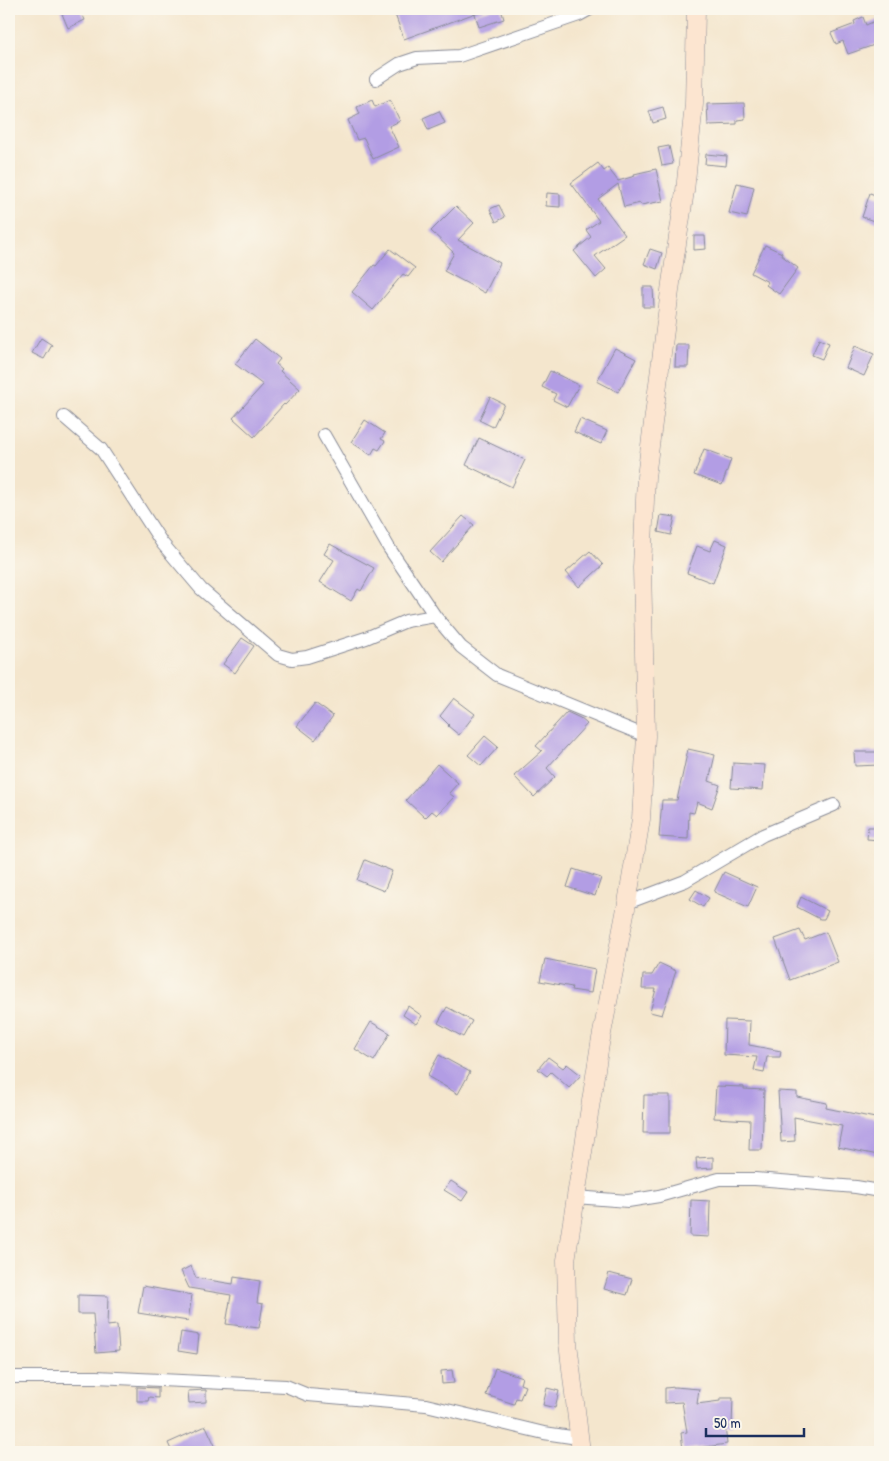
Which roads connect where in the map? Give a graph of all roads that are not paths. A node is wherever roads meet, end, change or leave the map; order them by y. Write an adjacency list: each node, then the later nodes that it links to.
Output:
1 (590, 9): 3 (street)
2 (696, 9): 7 (main road)
3 (376, 79)
4 (64, 417): 6 (street)
5 (324, 435): 6 (street)
6 (436, 616): 7 (street)
7 (646, 736): 9 (main road)
8 (834, 805): 9 (street)
9 (628, 903): 11 (main road)
10 (880, 1191): 11 (street)
11 (575, 1197): 13 (main road)
12 (9, 1377): 13 (street)
13 (580, 1445)

